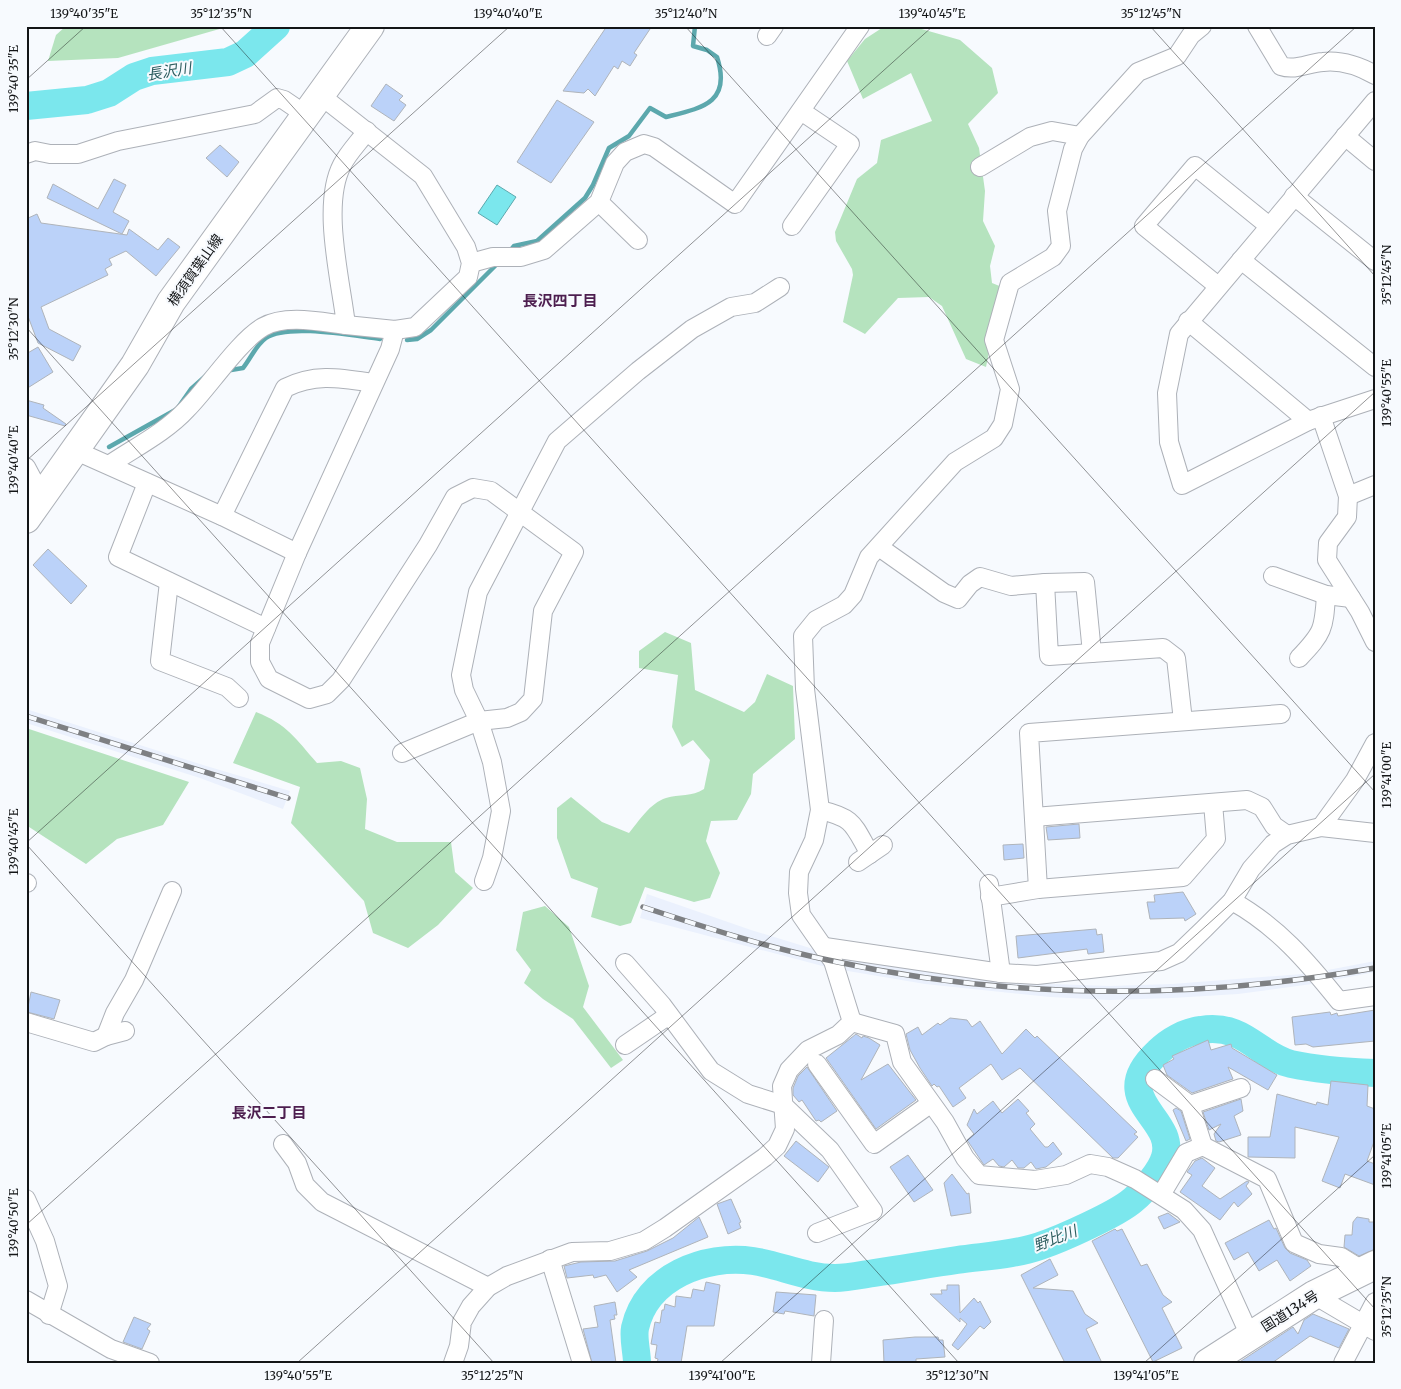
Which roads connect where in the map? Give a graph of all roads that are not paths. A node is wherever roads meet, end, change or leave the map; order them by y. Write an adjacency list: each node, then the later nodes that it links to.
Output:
1 (370, 26): 7 (main road, 横須賀葉山線)
2 (860, 26): 8 (street)
3 (1202, 26): 10 (street)
4 (1257, 26): 5 (street)
5 (1375, 75)
6 (1375, 101): 11 (street)
7 (313, 105): 9 (street); 12 (street); 32 (main road, 横須賀葉山線)
8 (801, 111): 16 (street); 17 (street)
9 (367, 131): 22 (street); 26 (street)
10 (1080, 136): 14 (street); 42 (street)
11 (1345, 136): 13 (street); 15 (street)
12 (26, 154)
13 (1375, 161)
14 (980, 167)
15 (1294, 196): 18 (street); 21 (street)
16 (599, 202): 19 (street); 22 (street)
17 (792, 226)
18 (1269, 226): 20 (street); 24 (street)
19 (638, 240)
20 (1241, 260): 24 (street); 28 (street)
21 (1375, 261)
22 (471, 263): 27 (street)
23 (780, 286): 39 (street)
24 (1218, 286): 25 (street)
25 (1188, 321): 31 (street); 31 (street)
26 (346, 325): 27 (street); 33 (street)
27 (395, 330): 29 (street)
28 (1375, 367)
29 (373, 383): 40 (street); 43 (street)
30 (1375, 399): 31 (street)
31 (1315, 419): 37 (street)
32 (74, 450): 33 (street); 38 (main road, 横須賀葉山線)
33 (109, 465): 35 (street)
34 (26, 466): 38 (street)
35 (147, 483): 40 (street); 45 (street)
36 (1375, 485): 37 (street)
37 (1348, 496): 48 (street)
38 (42, 497): 41 (main road, 横須賀葉山線)
39 (520, 512): 49 (street); 55 (street); 55 (street)
40 (222, 516): 43 (street)
41 (26, 519)
42 (878, 547): 46 (street); 60 (street)
43 (297, 553): 49 (street)
44 (1273, 576): 47 (street)
45 (169, 582): 49 (street); 53 (street)
46 (1045, 584): 51 (street); 51 (street)
47 (1326, 595): 48 (street); 52 (street)
48 (1351, 598): 50 (street)
49 (266, 628)
50 (1375, 642)
51 (1092, 653): 56 (street)
52 (1299, 658)
53 (239, 698)
54 (1282, 714): 56 (street)
55 (479, 721): 58 (street); 66 (street)
56 (1183, 721): 61 (street)
57 (1375, 743): 62 (street)
58 (402, 753)
59 (1213, 803): 61 (street); 64 (street); 67 (street)
60 (820, 810): 65 (street); 70 (street)
61 (1034, 816): 67 (street)
62 (1321, 827): 63 (street); 64 (street)
63 (1375, 833)
64 (1287, 835): 69 (street)
65 (870, 854)
66 (484, 881)
67 (1038, 890): 72 (street)
68 (172, 891): 78 (street)
69 (1232, 901): 72 (street); 73 (street)
70 (825, 946): 72 (street); 76 (street)
71 (625, 963): 74 (street)
72 (1001, 973)
73 (1375, 996)
74 (669, 1015): 79 (street); 84 (street)
75 (26, 1022): 78 (street)
76 (852, 1022): 83 (street); 84 (street)
77 (125, 1031): 78 (street)
78 (106, 1036)
79 (625, 1045)
80 (817, 1064): 83 (street)
81 (1155, 1079): 85 (street)
82 (1241, 1088): 85 (street)
83 (930, 1104): 88 (street)
84 (784, 1105): 90 (street); 91 (street)
85 (1190, 1106): 87 (street)
86 (284, 1144): 93 (street)
87 (1203, 1146): 88 (street); 92 (street)
88 (1157, 1192): 100 (street)
89 (26, 1199): 97 (street)
90 (817, 1232)
91 (550, 1259): 93 (street); 104 (street)
92 (1368, 1267): 94 (main road, 国道134号)
93 (488, 1287): 103 (street)
94 (1314, 1295): 99 (street); 100 (main road, 国道134号)
95 (26, 1300): 97 (street)
96 (1375, 1302): 99 (street)
97 (49, 1315): 101 (street)
98 (824, 1320): 105 (street)
99 (1368, 1327): 107 (street)
100 (1250, 1336): 106 (main road, 国道134号)
101 (122, 1358): 102 (street)
102 (150, 1363)
103 (453, 1363)
104 (582, 1363)
105 (821, 1363)
106 (1208, 1363)
107 (1343, 1363)

